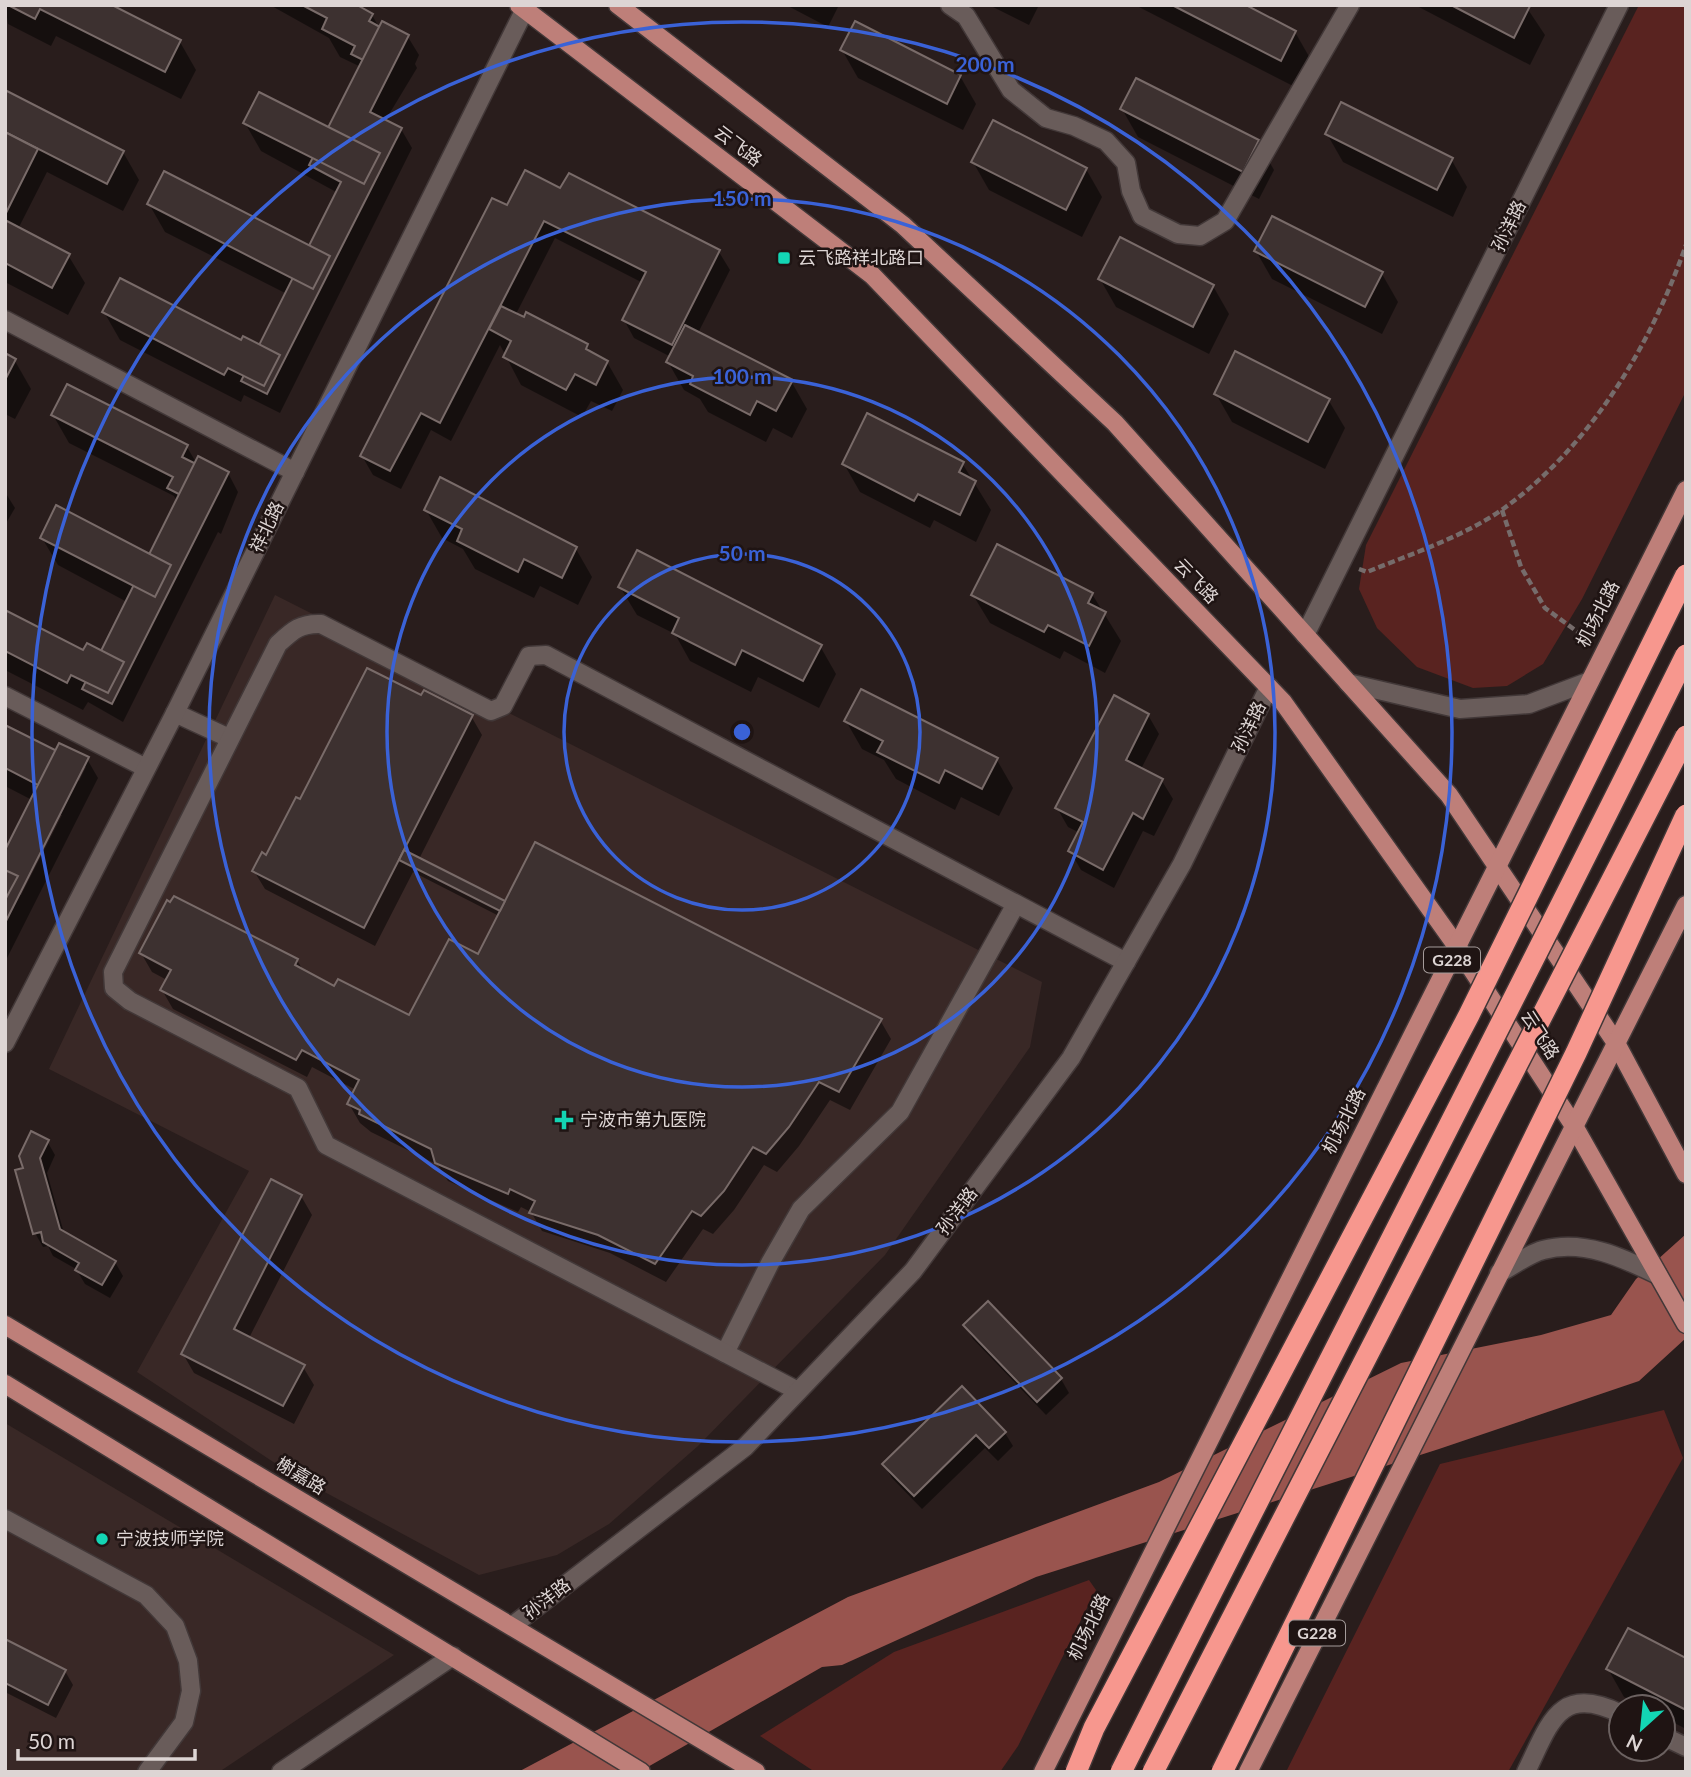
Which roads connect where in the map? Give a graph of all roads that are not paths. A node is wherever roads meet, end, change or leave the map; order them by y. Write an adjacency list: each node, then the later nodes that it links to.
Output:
1 (618, 5): 10 (main road)
2 (950, 5): 3 (street)
3 (1350, 5)
4 (1619, 5): 10 (street, 孙洋路)
5 (524, 6): 7 (street, 祥北路); 14 (main road, 云飞路)
6 (5, 320): 7 (street)
7 (295, 471): 16 (street, 祥北路)
8 (1686, 490): 12 (main road, 机场北路 / G228)
9 (1686, 575): 46 (highway, bridge)
10 (1306, 635): 13 (main road)
11 (1686, 655): 47 (highway, bridge)
12 (1590, 681): 13 (street); 21 (main road, 机场北路 / G228)
13 (1348, 683): 21 (main road)
14 (1269, 687): 24 (main road, 云飞路); 25 (street, 孙洋路)
15 (5, 696): 19 (street)
16 (175, 713): 18 (street); 19 (street, 祥北路)
17 (1686, 736): 48 (highway, bridge)
18 (229, 738): 22 (street); 34 (street)
19 (146, 768): 26 (street, 祥北路)
20 (1686, 815): 49 (highway, bridge)
21 (1497, 864): 24 (main road, 机场北路 / G228); 27 (main road)
22 (1016, 904): 25 (street); 34 (street)
23 (1686, 905): 27 (main road, G228)
24 (1458, 948): 28 (main road, 云飞路); 45 (main road, 机场北路 / G228)
25 (1126, 962): 36 (street, 孙洋路)
26 (5, 1043)
27 (1616, 1043): 28 (main road, G228); 29 (main road)
28 (1574, 1126): 30 (main road, G228); 31 (main road, 云飞路)
29 (1686, 1174)
30 (1499, 1273): 31 (street); 50 (main road, G228)
31 (1659, 1276): 32 (main road, 云飞路)
32 (1686, 1324)
33 (5, 1325): 38 (main road, 榭嘉路)
34 (725, 1353): 36 (street)
35 (5, 1384): 39 (main road)
36 (798, 1391): 38 (street, 孙洋路)
37 (5, 1519): 42 (street)
38 (512, 1626): 41 (main road, 榭嘉路)
39 (453, 1656): 43 (street); 44 (main road)
40 (1607, 1707): 51 (street)
41 (748, 1767)
42 (147, 1772)
43 (281, 1772)
44 (641, 1772)
45 (1042, 1772)
46 (1076, 1772)
47 (1121, 1772)
48 (1153, 1772)
49 (1222, 1772)
50 (1248, 1772)
51 (1526, 1772)

